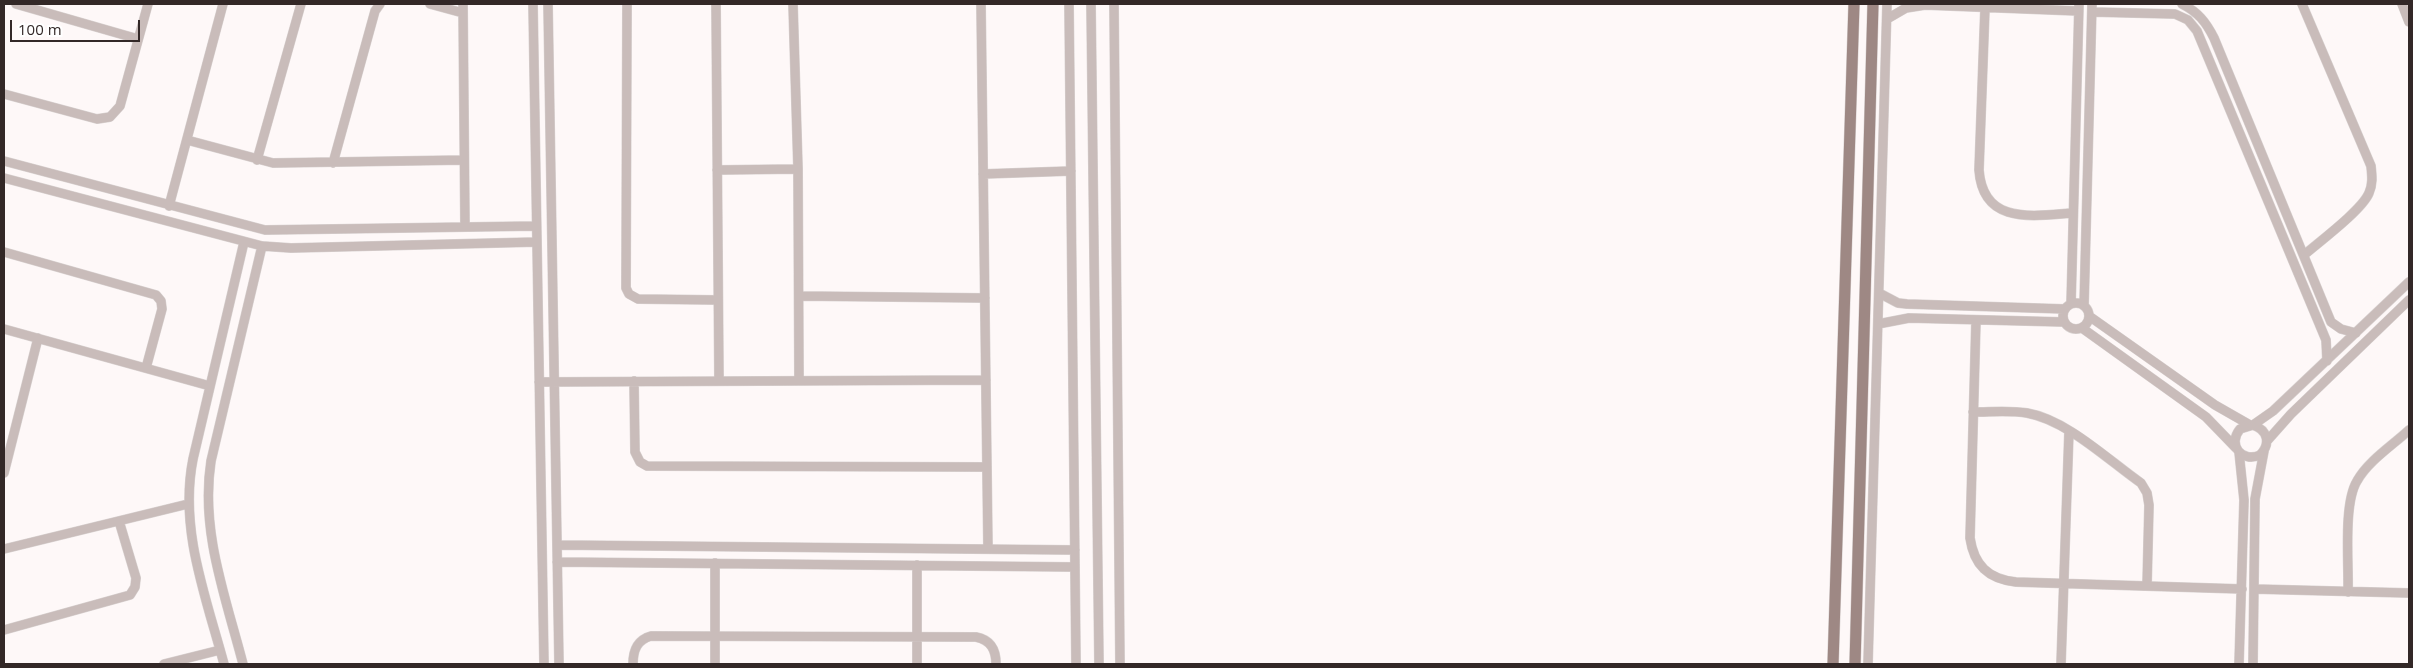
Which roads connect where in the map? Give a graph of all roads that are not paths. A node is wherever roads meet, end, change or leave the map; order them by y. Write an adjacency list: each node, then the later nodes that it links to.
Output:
1 (16, 4): 29 (street)
2 (148, 4): 29 (street)
3 (223, 4): 31 (street)
4 (300, 4): 32 (street)
5 (380, 4): 35 (street)
6 (430, 4): 24 (street)
7 (533, 4): 43 (street)
8 (548, 4): 73 (street)
9 (627, 4): 54 (street)
10 (716, 4): 36 (street)
11 (793, 4): 37 (street)
12 (981, 4): 39 (street)
13 (1069, 4): 38 (street)
14 (1091, 4): 114 (street)
15 (1114, 4): 115 (street)
16 (1854, 4): 116 (main road)
17 (1873, 4): 117 (main road)
18 (1887, 4): 27 (street)
19 (2182, 4): 49 (street)
20 (2302, 4): 49 (street)
21 (2402, 4): 28 (street)
22 (1925, 5): 25 (street); 27 (street)
23 (2078, 7): 25 (street); 42 (street)
24 (463, 8): 33 (street)
25 (1985, 8): 42 (street)
26 (2092, 8): 56 (street); 66 (street)
27 (1887, 19): 51 (street)
28 (2409, 22)
29 (138, 39): 30 (street)
30 (4, 94)
31 (187, 140): 32 (street); 41 (street)
32 (257, 160): 35 (street)
33 (464, 160): 35 (street); 44 (street)
34 (4, 161): 41 (street)
35 (333, 163)
36 (717, 170): 37 (street); 54 (street)
37 (798, 170): 52 (street)
38 (1071, 171): 39 (street); 89 (street)
39 (983, 174): 53 (street)
40 (4, 178): 45 (street)
41 (169, 206): 44 (street)
42 (2073, 214): 57 (street)
43 (536, 226): 44 (street); 46 (street)
44 (465, 227)
45 (244, 242): 47 (street); 74 (street)
46 (537, 242): 47 (street); 72 (street)
47 (262, 246): 106 (street)
48 (4, 252): 67 (street)
49 (2304, 255): 64 (street)
50 (2409, 282): 64 (street)
51 (1879, 293): 57 (street); 61 (street)
52 (799, 296): 53 (street); 71 (street)
53 (985, 298): 68 (street)
54 (718, 300): 70 (street)
55 (2409, 300): 79 (street)
56 (2084, 306): 57 (street); 58 (street)
57 (2068, 307): 60 (street)
58 (2089, 316): 62 (street); 76 (street)
59 (1976, 320): 60 (street); 61 (street); 75 (street)
60 (2064, 322): 62 (street)
61 (1878, 324): 118 (street)
62 (2082, 328): 80 (street)
63 (4, 329): 65 (street)
64 (2356, 333): 66 (street)
65 (38, 338): 67 (street); 83 (street)
66 (2327, 361): 76 (street)
67 (146, 368): 74 (street)
68 (986, 380): 71 (street); 82 (street)
69 (634, 381): 70 (street); 73 (street); 82 (street)
70 (719, 381): 71 (street)
71 (799, 381)
72 (539, 382): 73 (street); 107 (street)
73 (554, 382): 86 (street)
74 (210, 386): 84 (street)
75 (1973, 412): 77 (street); 94 (street)
76 (2251, 425): 79 (street); 80 (street)
77 (2068, 431): 94 (street); 95 (street)
78 (2408, 433): 98 (street)
79 (2267, 441): 81 (street)
80 (2237, 450): 81 (street); 96 (street)
81 (2264, 451): 97 (street)
82 (987, 467): 88 (street)
83 (4, 472)
84 (188, 504): 85 (street); 103 (street)
85 (119, 521): 87 (street); 100 (street)
86 (557, 545): 88 (street); 90 (street)
87 (4, 549)
88 (988, 549): 89 (street)
89 (1075, 550): 93 (street)
90 (557, 562): 91 (street); 108 (street)
91 (715, 563): 92 (street); 101 (street)
92 (917, 566): 93 (street); 102 (street)
93 (1075, 567): 113 (street)
94 (2064, 584): 95 (street); 119 (street)
95 (2148, 586): 96 (street)
96 (2242, 589): 120 (street)
97 (2254, 589): 98 (street); 121 (street)
98 (2348, 592): 99 (street)
99 (2409, 593)
100 (4, 630)
101 (715, 636): 102 (street); 109 (street); 110 (street)
102 (917, 638): 111 (street); 112 (street)
103 (220, 650): 104 (street); 105 (street)
104 (164, 664)
105 (224, 664)
106 (243, 664)
107 (544, 664)
108 (559, 664)
109 (633, 664)
110 (715, 664)
111 (917, 664)
112 (996, 664)
113 (1076, 664)
114 (1099, 664)
115 (1120, 664)
116 (1832, 664)
117 (1855, 664)
118 (1868, 664)
119 (2061, 664)
120 (2239, 664)
121 (2253, 664)

